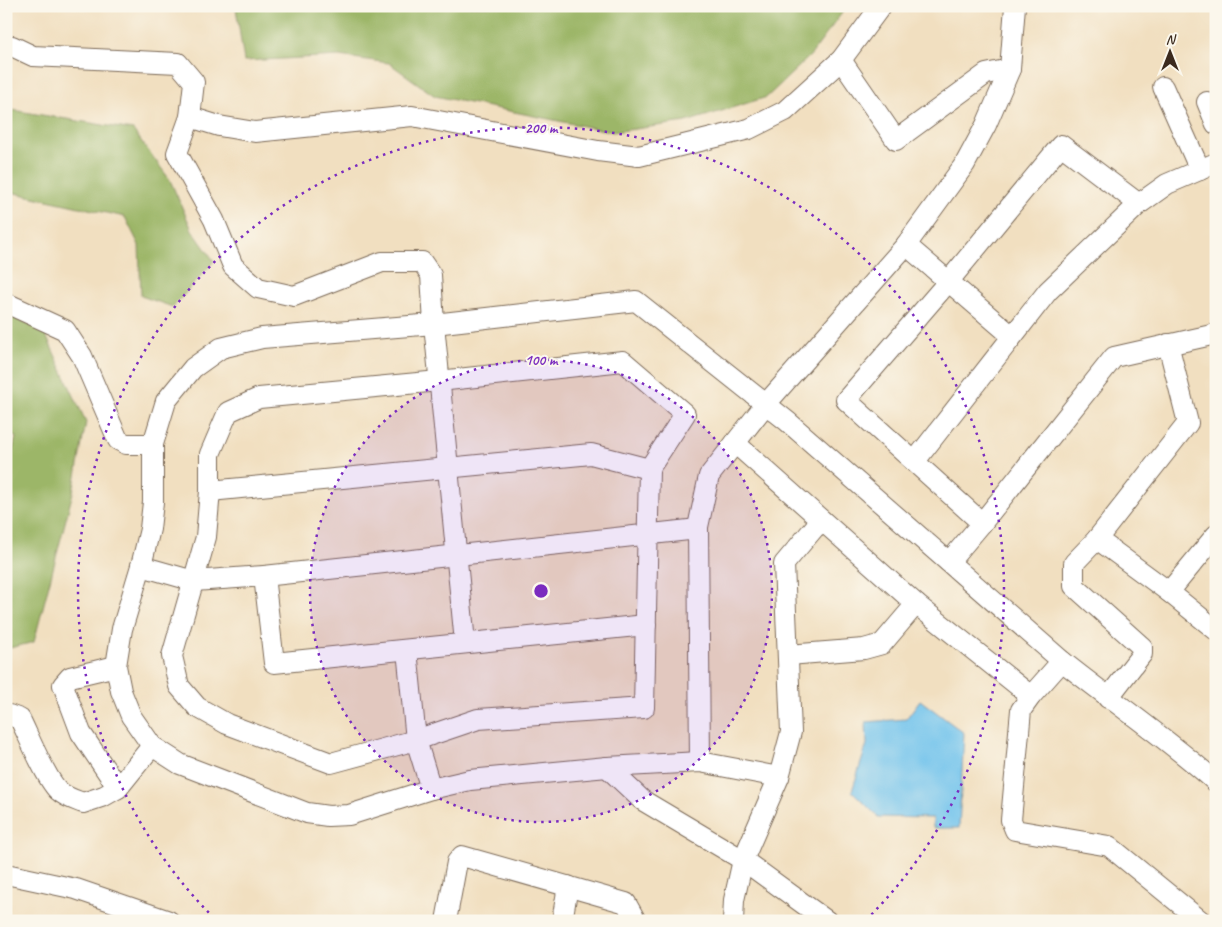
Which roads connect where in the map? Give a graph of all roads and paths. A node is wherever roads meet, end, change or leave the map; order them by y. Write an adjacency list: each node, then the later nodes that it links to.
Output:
1 (881, 6): 4 (street)
2 (1015, 6): 5 (street)
3 (6, 48): 8 (street)
4 (841, 60): 5 (street); 8 (street)
5 (1010, 69): 12 (street)
6 (1164, 88): 10 (street)
7 (1207, 102): 9 (street)
8 (190, 117): 15 (street)
9 (1216, 124)
10 (1208, 167): 11 (street)
11 (1139, 204): 13 (street); 17 (street)
12 (906, 245): 13 (street); 20 (street)
13 (948, 282): 17 (street); 23 (street)
14 (6, 303): 22 (street)
15 (434, 324): 19 (street); 20 (street); 22 (street)
16 (1216, 334): 18 (street)
17 (1012, 336): 23 (street)
18 (1168, 344): 28 (street); 31 (street)
19 (439, 381): 24 (street); 25 (street); 26 (street)
20 (765, 405): 21 (street); 34 (street)
21 (735, 443): 27 (street); 29 (street)
22 (153, 444): 35 (street)
23 (914, 461): 28 (street)
24 (448, 467): 25 (street); 26 (street); 33 (street)
25 (649, 469): 30 (street)
26 (210, 491): 37 (street)
27 (821, 520): 39 (street); 44 (street)
28 (982, 523): 34 (street)
29 (698, 530): 30 (street); 52 (street)
30 (647, 535): 33 (street); 40 (street)
31 (1098, 538): 38 (street); 48 (street)
32 (1215, 538): 38 (street)
33 (456, 556): 36 (street); 42 (street)
34 (949, 562): 45 (street)
35 (141, 566): 37 (street); 46 (street)
36 (264, 576): 37 (street); 43 (street)
37 (194, 581): 50 (street)
38 (1169, 592): 41 (street)
39 (916, 604): 44 (street); 47 (street)
40 (646, 625): 42 (street); 50 (street)
41 (1216, 630)
42 (465, 643): 43 (street)
43 (407, 650): 50 (street)
44 (788, 654): 54 (street)
45 (1062, 661): 47 (street); 48 (street)
46 (116, 666): 51 (street); 56 (street)
47 (1031, 696): 67 (street)
48 (1108, 698): 55 (street)
49 (6, 717): 56 (street)
50 (416, 740): 57 (street)
51 (152, 746): 56 (street); 57 (street)
52 (700, 762): 53 (street); 54 (street)
53 (607, 767): 57 (street); 58 (street)
54 (779, 777): 58 (street)
55 (1216, 782)
56 (118, 788)
57 (431, 789)
58 (743, 860): 65 (street); 66 (street)
59 (6, 874): 61 (street)
60 (568, 886): 62 (street); 63 (street); 64 (street)
61 (169, 921)
62 (446, 921)
63 (562, 921)
64 (636, 921)
65 (733, 921)
66 (827, 921)
67 (1201, 921)

